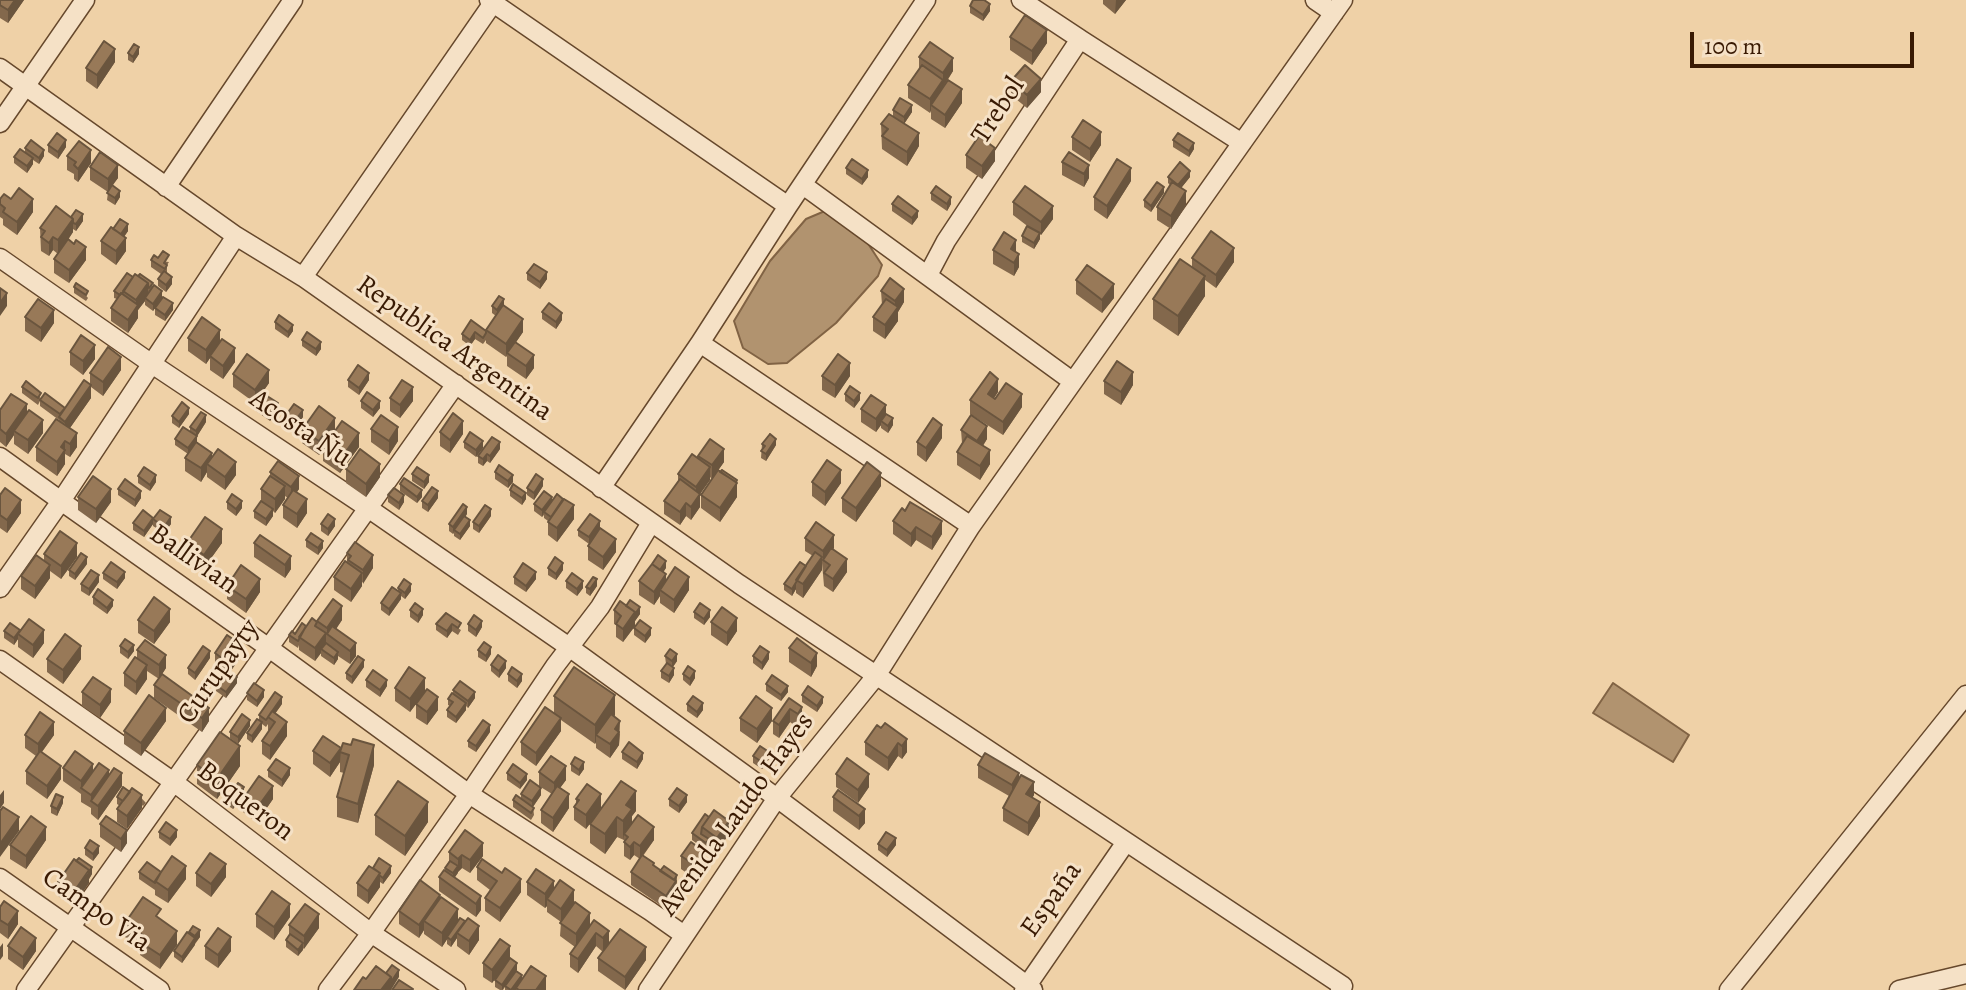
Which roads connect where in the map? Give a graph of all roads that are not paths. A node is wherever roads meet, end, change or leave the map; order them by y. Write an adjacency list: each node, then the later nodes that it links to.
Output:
1 (85, 0): 10 (street)
2 (293, 0): 14 (street)
3 (926, 0): 13 (street)
4 (1021, 0): 8 (street)
5 (1315, 0): 7 (street)
6 (492, 1): 15 (street); 19 (street)
7 (1339, 6): 12 (street, Avenida Laudo Hayes)
8 (1080, 39): 12 (street); 18 (street, Trebol)
9 (0, 68): 10 (street, Republica Argentina)
10 (24, 86): 11 (street); 14 (street, Republica Argentina)
11 (0, 123)
12 (1242, 143): 22 (street, Avenida Laudo Hayes)
13 (803, 185): 15 (street); 18 (street)
14 (166, 187): 16 (street, Republica Argentina)
15 (788, 206): 20 (street)
16 (236, 236): 19 (street, Republica Argentina); 21 (street)
17 (0, 258): 21 (street, Acosta Ñu)
18 (928, 275): 22 (street)
19 (303, 277): 23 (street, Republica Argentina)
20 (700, 343): 25 (street); 29 (street)
21 (152, 364): 26 (street); 27 (street, Acosta Ñu)
22 (1072, 381): 29 (street, Avenida Laudo Hayes)
23 (456, 384): 25 (street, Republica Argentina); 27 (street, Curupayty)
24 (0, 457): 26 (street, Ballivian)
25 (601, 488): 28 (street, Republica Argentina)
26 (61, 501): 30 (street); 32 (street, Ballivian)
27 (368, 508): 31 (street, Acosta Ñu); 32 (street, Curupayty)
28 (651, 523): 31 (street); 34 (street, Republica Argentina)
29 (971, 526): 34 (street, Avenida Laudo Hayes)
30 (0, 588)
31 (569, 647): 37 (street); 38 (street, Acosta Ñu)
32 (269, 648): 36 (street, Curupayty); 37 (street, Ballivian)
33 (0, 660): 36 (street, Boqueron)
34 (876, 676): 38 (street, Avenida Laudo Hayes); 39 (street, Republica Argentina)
35 (1966, 695): 52 (street)
36 (175, 783): 41 (street, Curupayty); 42 (street, Boqueron)
37 (469, 794): 42 (street); 43 (street, Ballivian)
38 (777, 798): 43 (street, Avenida Laudo Hayes); 46 (street, Acosta Ñu)
39 (1126, 842): 45 (street, Republica Argentina); 46 (street, España)
40 (0, 878): 41 (street, Campo Via)
41 (70, 927): 47 (street, Curupayty); 48 (street, Campo Via)
42 (371, 933): 49 (street); 50 (street, Boqueron)
43 (684, 935): 51 (street, Avenida Laudo Hayes)
44 (1966, 974): 53 (street)
45 (1342, 988)
46 (1028, 989)
47 (26, 990)
48 (160, 990)
49 (328, 990)
50 (456, 990)
51 (648, 990)
52 (1729, 990)
53 (1899, 990)

